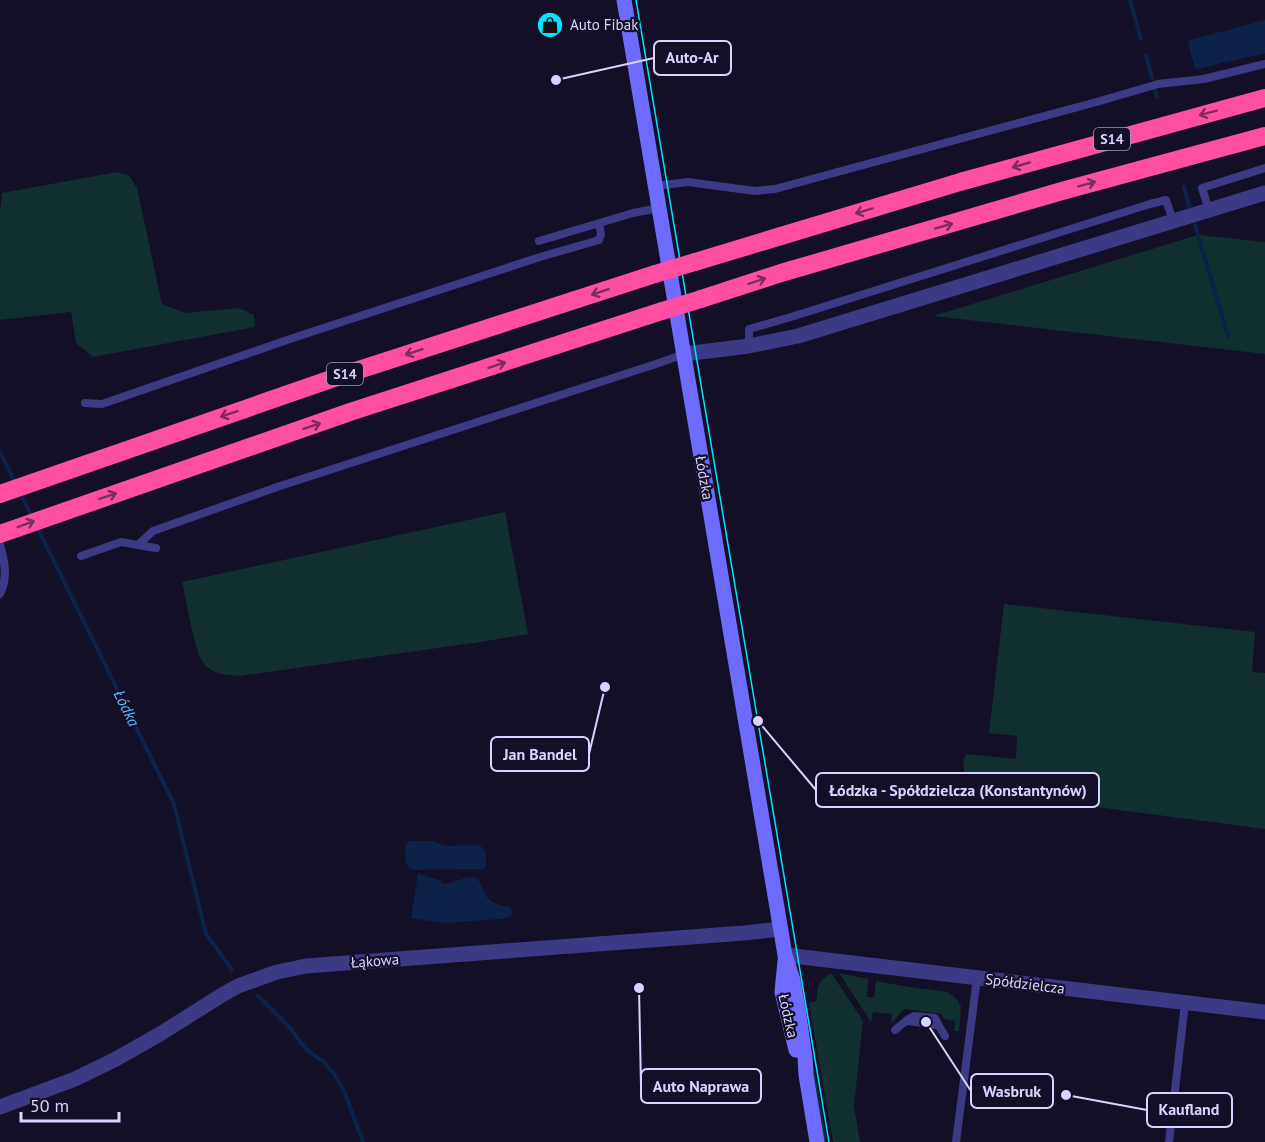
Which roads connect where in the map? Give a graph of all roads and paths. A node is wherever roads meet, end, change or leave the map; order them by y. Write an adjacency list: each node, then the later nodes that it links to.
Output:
1 (624, 0): 6 (main road, Łódzka)
2 (1265, 63): 6 (lane)
3 (1265, 98): 16 (highway, S14, one-way to 16, bridge)
4 (1265, 136): 17 (highway, S14, one-way to 4, bridge)
5 (1265, 168): 9 (lane)
6 (655, 186): 8 (main road, Łódzka)
7 (1265, 193): 9 (street)
8 (659, 208): 11 (lane); 14 (main road, Łódzka)
9 (1209, 210): 10 (street)
10 (1173, 221): 13 (street); 13 (lane)
11 (599, 223): 12 (lane); 15 (lane)
12 (539, 241)
13 (749, 346): 14 (street)
14 (684, 354): 19 (lane); 23 (main road, Łódzka)
15 (85, 403)
16 (0, 495)
17 (0, 534)
18 (0, 545): 22 (lane)
19 (138, 545): 20 (lane); 21 (lane)
20 (156, 548)
21 (81, 556)
22 (0, 594)
23 (781, 929): 24 (main road, Łódzka); 30 (street, Łąkowa)
24 (785, 956): 25 (street, Spółdzielcza); 31 (main road, Łódzka)
25 (977, 978): 26 (street, Spółdzielcza); 32 (lane)
26 (1185, 1003): 27 (street, Spółdzielcza); 33 (lane)
27 (1265, 1012)
28 (895, 1030): 29 (lane)
29 (945, 1036)
30 (0, 1107)
31 (817, 1142)
32 (956, 1142)
33 (1169, 1142)

